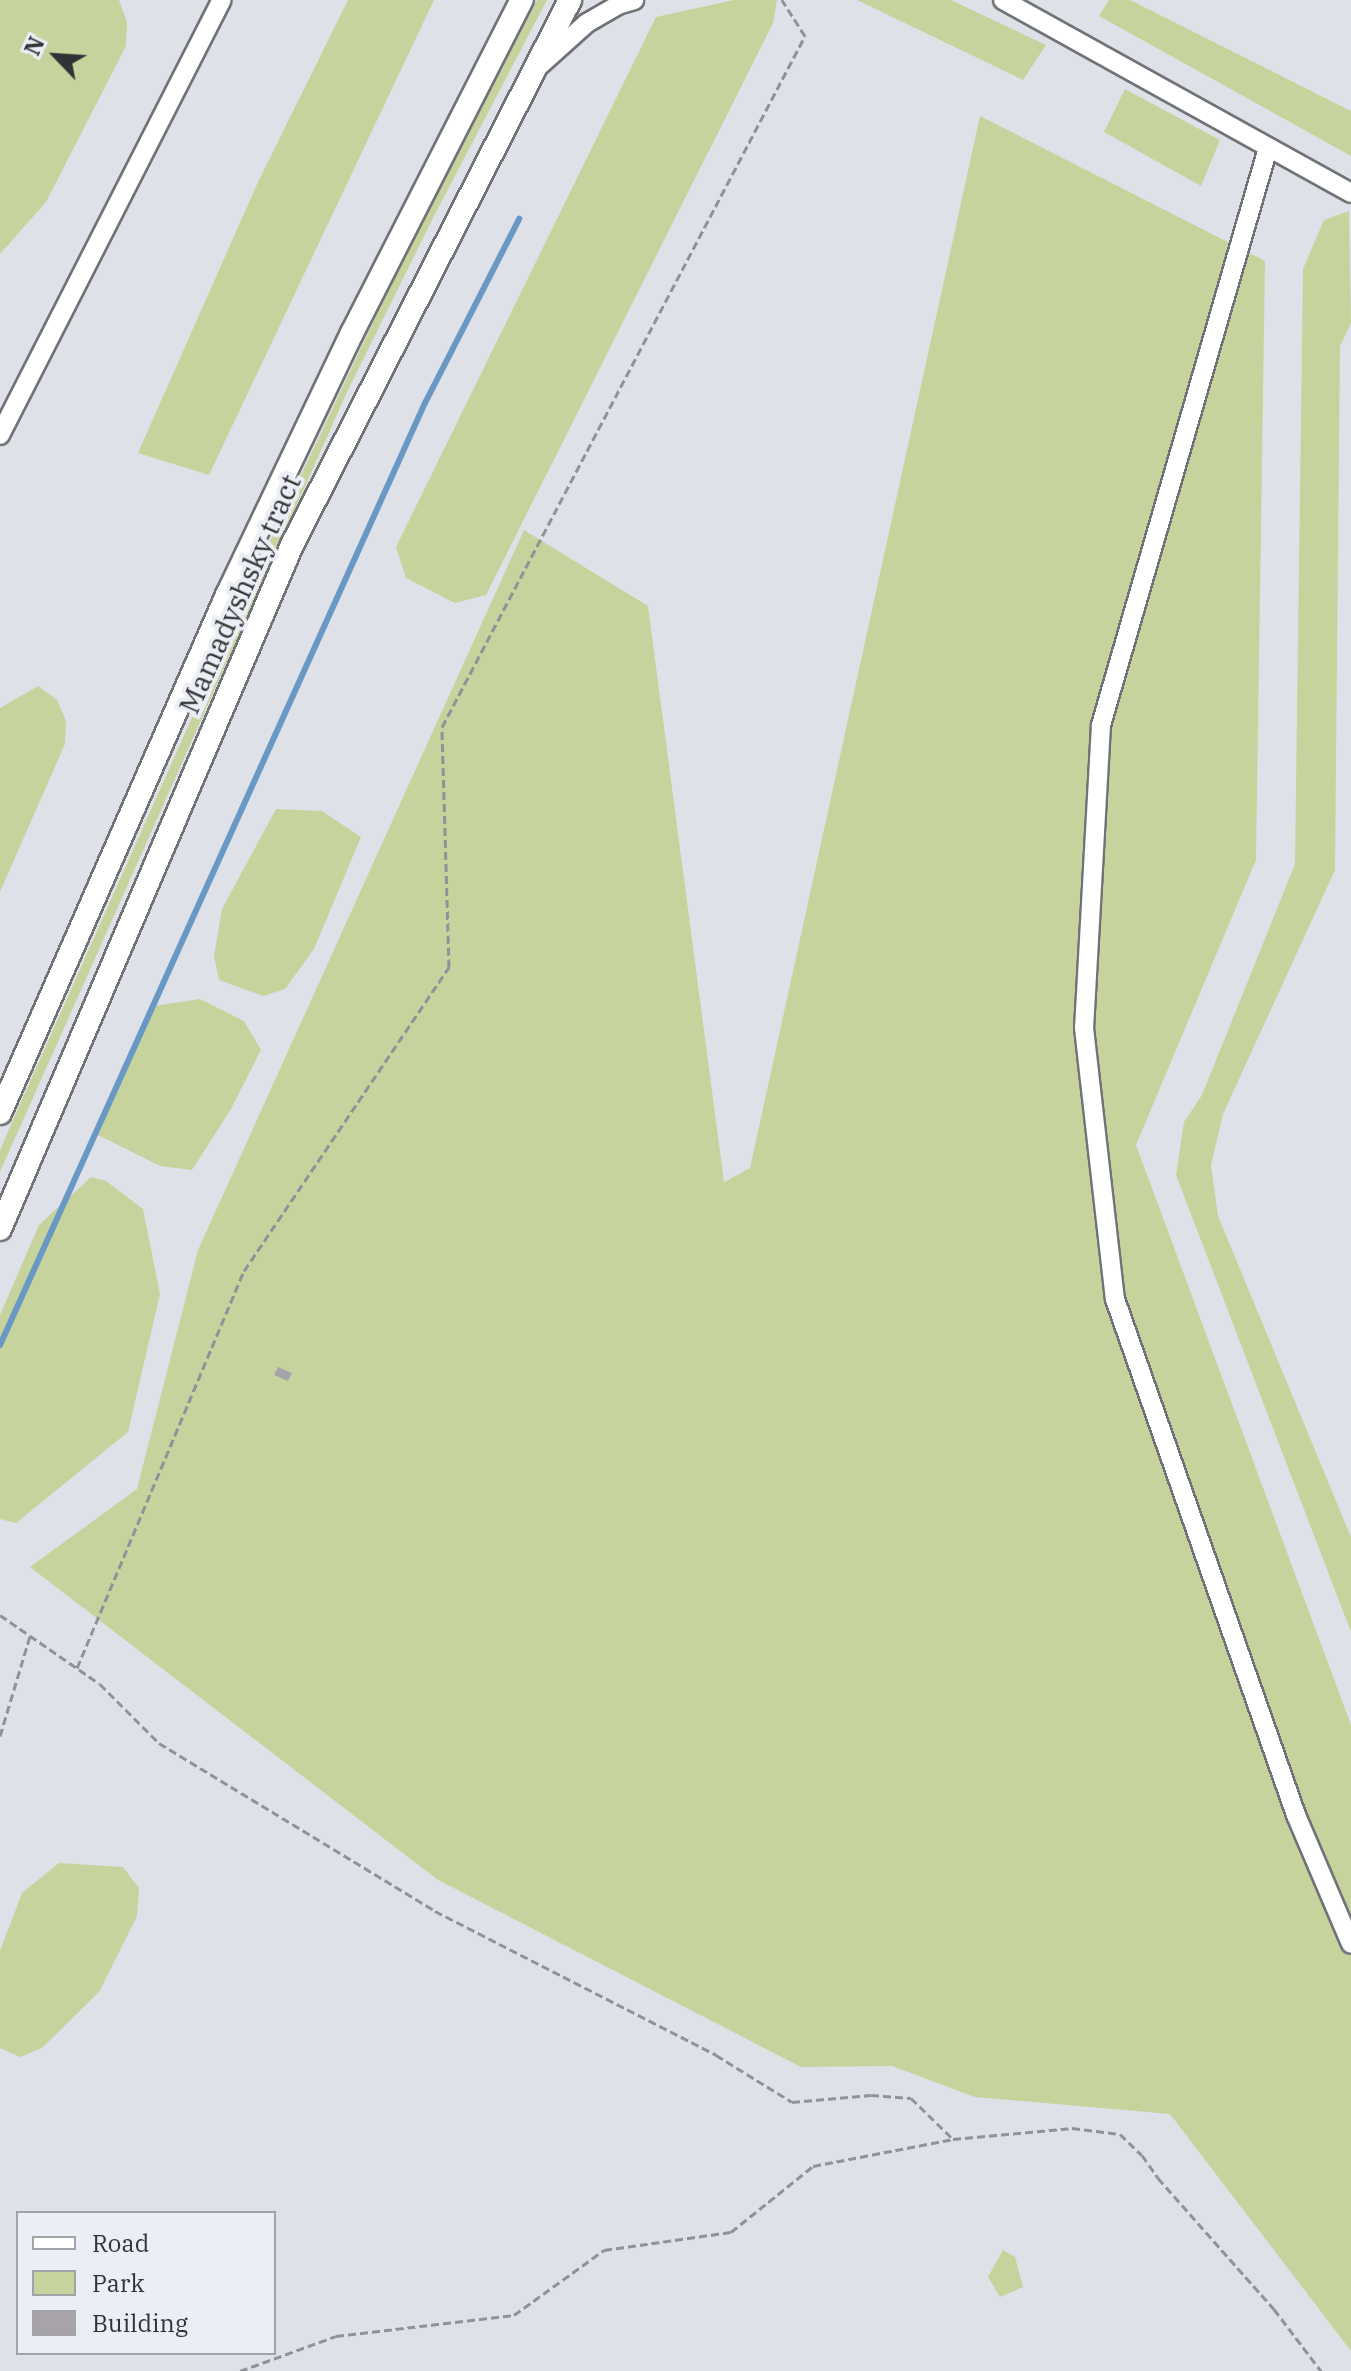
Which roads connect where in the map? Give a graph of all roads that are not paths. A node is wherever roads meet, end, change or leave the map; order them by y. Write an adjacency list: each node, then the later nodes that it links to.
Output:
1 (222, 0): 9 (street)
2 (522, 0): 10 (main road, Mamadyshsky tract)
3 (570, 0): 6 (main road, Mamadyshsky tract)
4 (634, 0): 6 (street)
5 (1003, 0): 7 (street)
6 (531, 73): 11 (main road, Mamadyshsky tract)
7 (1268, 148): 8 (street); 12 (street)
8 (1351, 193)
9 (0, 435)
10 (0, 1113)
11 (0, 1229)
12 (1351, 1944)

